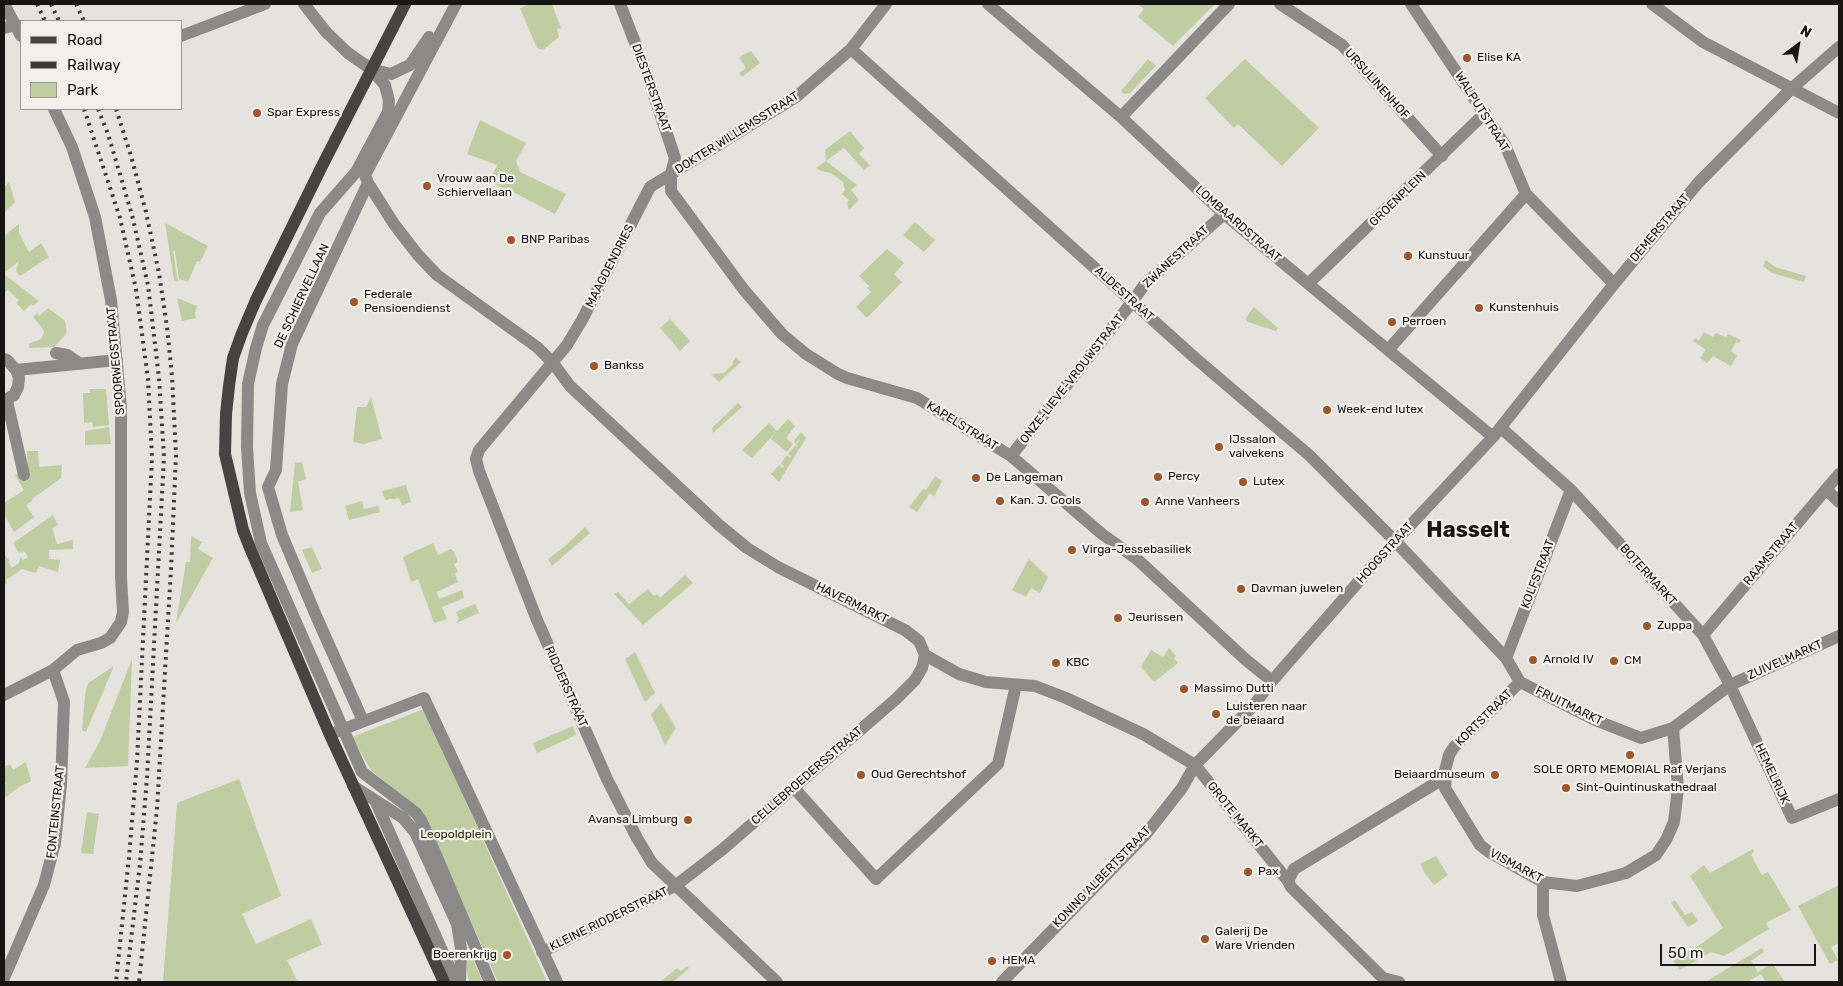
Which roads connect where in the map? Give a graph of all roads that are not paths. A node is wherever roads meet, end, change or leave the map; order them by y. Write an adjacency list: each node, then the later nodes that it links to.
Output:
1 (4, 4): 14 (street)
2 (266, 4): 15 (street)
3 (304, 4): 18 (street, DE SCHIERVELLAAN)
4 (405, 4): 18 (main road)
5 (446, 4): 18 (street)
6 (456, 4): 26 (street, DE SCHIERVELLAAN)
7 (620, 4): 25 (street, DIESTERSTRAAT)
8 (886, 4): 17 (street, DOKTER WILLEMSSTRAAT)
9 (988, 4): 23 (street, LOMBAARDSTRAAT)
10 (1229, 4): 23 (street)
11 (1280, 4): 24 (street, URSULINENHOF)
12 (1411, 4): 21 (street, WALPUTSTRAAT)
13 (1652, 4): 19 (street)
14 (14, 30)
15 (182, 36)
16 (1839, 46): 19 (street, DEMERSTRAAT)
17 (851, 50): 25 (street, DOKTER WILLEMSSTRAAT); 31 (street, ALDESTRAAT)
18 (371, 70): 60 (main road); 60 (street, DE SCHIERVELLAAN)
19 (1791, 89): 22 (street); 30 (street, DEMERSTRAAT)
20 (54, 110): 35 (street, SPOORWEGSTRAAT)
21 (1485, 113): 24 (street, GROENPLEIN); 27 (street, WALPUTSTRAAT)
22 (1839, 113)
23 (1121, 117): 28 (street, LOMBAARDSTRAAT)
24 (1442, 156): 29 (street, GROENPLEIN)
25 (671, 174): 37 (street, MAAGDENDRIES); 41 (street, KAPELSTRAAT)
26 (368, 183): 37 (street, HAVERMARKT); 58 (street, DE SCHIERVELLAAN)
27 (1526, 194): 30 (street, WALPUTSTRAAT); 32 (street)
28 (1224, 214): 29 (street, LOMBAARDSTRAAT); 31 (street, ZWANESTRAAT)
29 (1309, 284): 32 (street, LOMBAARDSTRAAT)
30 (1614, 284): 40 (street, DEMERSTRAAT)
31 (1132, 302): 41 (street, ONZE-LIEVE-VROUWSTRAAT); 47 (street, ALDESTRAAT)
32 (1389, 349): 40 (street, LOMBAARDSTRAAT)
33 (56, 353): 36 (street)
34 (5, 358): 38 (street)
35 (117, 360): 36 (street); 52 (street, SPOORWEGSTRAAT)
36 (79, 363): 38 (street)
37 (553, 363): 50 (street, HAVERMARKT); 69 (street, RIDDERSTRAAT)
38 (16, 370): 39 (street)
39 (5, 401): 43 (street)
40 (1497, 433): 45 (street, BOTERMARKT); 47 (street, HOOGSTRAAT)
41 (1011, 456): 53 (street, KAPELSTRAAT)
42 (1839, 474): 44 (street, RAAMSTRAAT)
43 (24, 475)
44 (1826, 489): 46 (street); 48 (street, RAAMSTRAAT)
45 (1571, 490): 48 (street, BOTERMARKT); 51 (street, KOLFSTRAAT)
46 (1839, 502)
47 (1395, 541): 51 (street, FRUITMARKT); 53 (street, HOOGSTRAAT)
48 (1702, 635): 56 (street, BOTERMARKT)
49 (1839, 636): 56 (street, ZUIVELMARKT)
50 (925, 655): 55 (street, HAVERMARKT); 64 (street, CELLEBROEDERSSTRAAT)
51 (1506, 658): 54 (street, FRUITMARKT)
52 (53, 670): 57 (street); 71 (street, FONTEINSTRAAT)
53 (1272, 681): 61 (street)
54 (1520, 682): 59 (street, FRUITMARKT); 62 (street, KORTSTRAAT)
55 (1016, 685): 61 (street, HAVERMARKT); 64 (street)
56 (1730, 685): 59 (street); 65 (street, HEMELRIJK)
57 (4, 696)
58 (363, 720): 60 (street); 70 (street)
59 (1673, 728): 68 (street, VISMARKT)
60 (336, 732): 63 (main road); 75 (street)
61 (1195, 765): 67 (street, GROTE MARKT); 78 (street, KONING ALBERTSTRAAT)
62 (1446, 777): 67 (street); 68 (street, VISMARKT)
63 (353, 786): 66 (street); 72 (main road)
64 (794, 788): 69 (street, CELLEBROEDERSSTRAAT)
65 (1839, 799)
66 (375, 800): 73 (street); 74 (street)
67 (1288, 880): 79 (street, GROTE MARKT)
68 (1542, 882): 80 (street)
69 (675, 886): 70 (street, KLEINE RIDDERSTRAAT); 77 (street, RIDDERSTRAAT)
70 (542, 952): 76 (street)
71 (4, 978)
72 (444, 982)
73 (456, 982)
74 (460, 982)
75 (490, 982)
76 (557, 982)
77 (777, 982)
78 (1002, 982)
79 (1399, 982)
80 (1561, 982)

